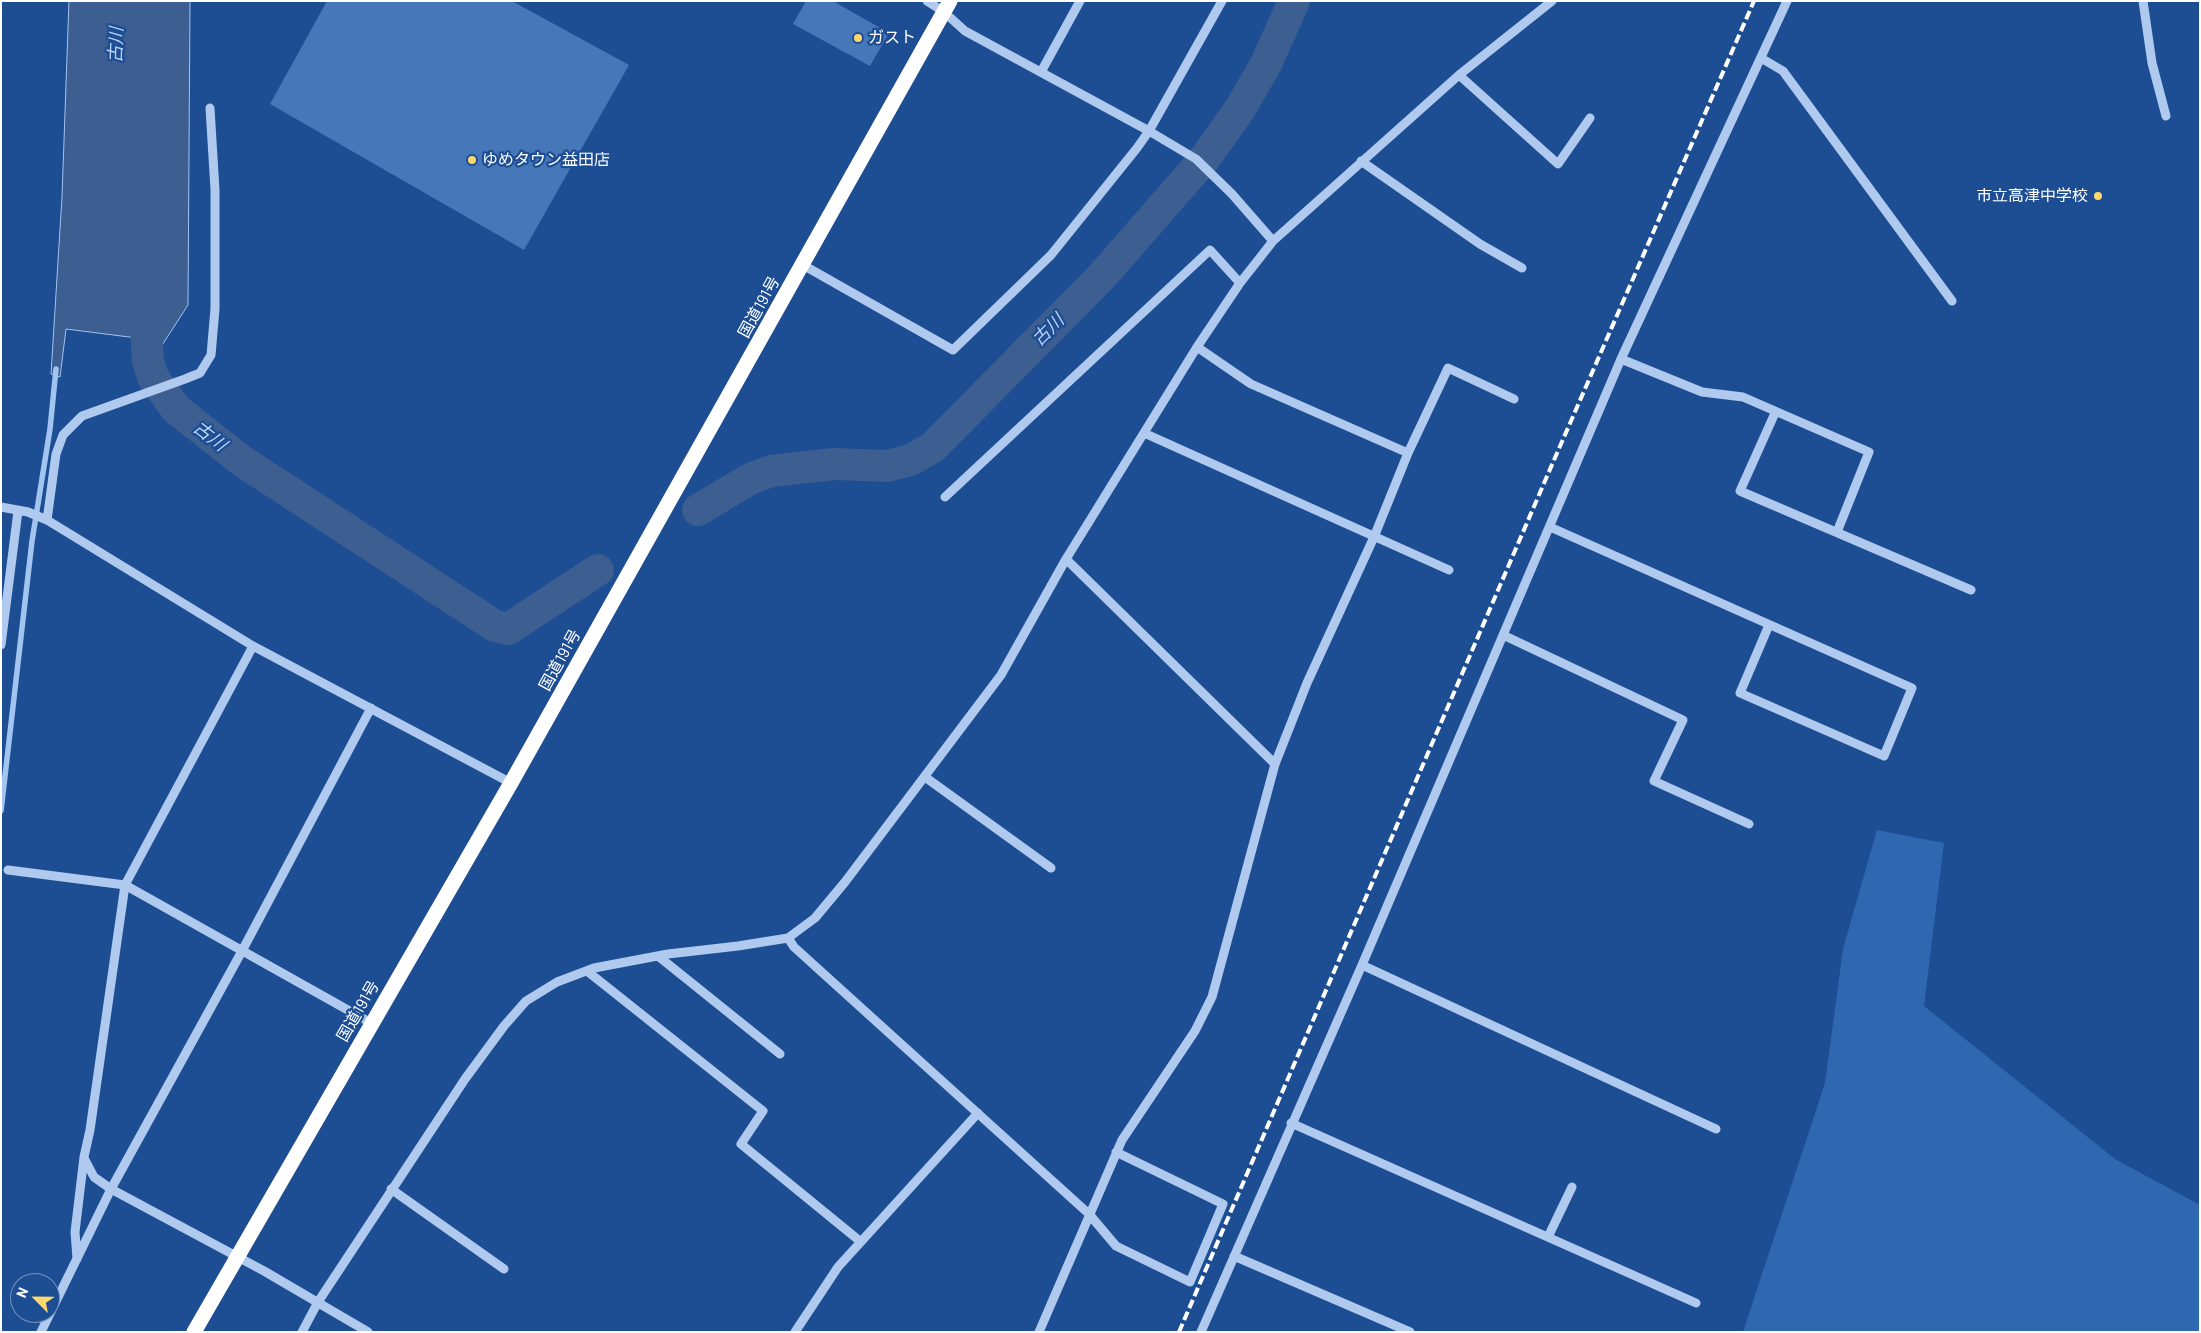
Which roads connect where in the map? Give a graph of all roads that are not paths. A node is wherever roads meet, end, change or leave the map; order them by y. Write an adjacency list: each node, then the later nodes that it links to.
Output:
1 (927, 1): 7 (street)
2 (1080, 1): 9 (street)
3 (1222, 1): 14 (street)
4 (1552, 1): 10 (street)
5 (1787, 1): 8 (street)
6 (2143, 1): 12 (street)
7 (947, 6): 9 (street); 17 (highway, 国道191号)
8 (1761, 58): 20 (street); 22 (street)
9 (1041, 72): 14 (street)
10 (1459, 75): 13 (street); 15 (street)
11 (210, 108): 30 (street)
12 (2166, 116)
13 (1590, 118)
14 (1149, 132): 16 (street); 17 (street)
15 (1361, 161): 16 (street); 18 (street)
16 (1273, 241): 19 (street)
17 (803, 265): 44 (highway, 国道191号)
18 (1522, 268)
19 (1240, 283): 21 (street); 27 (street)
20 (1952, 301)
21 (1197, 348): 25 (street); 26 (street)
22 (1621, 360): 24 (street); 31 (street)
23 (1514, 399): 26 (street)
24 (1775, 413): 32 (street); 32 (street)
25 (1144, 433): 33 (street); 34 (street)
26 (1408, 453): 33 (street)
27 (945, 497)
28 (1, 507): 29 (street)
29 (18, 511): 30 (street); 39 (street)
30 (47, 520): 40 (street)
31 (1550, 527): 37 (street); 38 (street)
32 (1837, 532): 36 (street)
33 (1374, 537): 35 (street); 42 (street)
34 (1066, 559): 42 (street); 43 (street)
35 (1449, 570)
36 (1970, 590)
37 (1769, 625): 37 (street)
38 (1503, 635): 45 (street); 52 (street)
39 (1, 646)
40 (253, 646): 41 (street); 48 (street)
41 (371, 708): 44 (street); 50 (street)
42 (1275, 764): 59 (street)
43 (925, 777): 46 (street); 49 (street)
44 (511, 783): 54 (highway, 国道191号)
45 (1749, 824)
46 (1050, 868)
47 (8, 870): 48 (street)
48 (126, 884): 50 (street); 60 (street)
49 (788, 938): 51 (street); 56 (street)
50 (242, 951): 54 (street); 62 (street)
51 (658, 956): 53 (street); 55 (street)
52 (1362, 965): 57 (street); 58 (street)
53 (587, 970): 63 (street); 66 (street)
54 (371, 1023): 68 (highway, 国道191号)
55 (780, 1054)
56 (978, 1113): 64 (street); 66 (street)
57 (1291, 1123): 65 (street); 67 (street)
58 (1716, 1128)
59 (1116, 1152): 64 (street); 64 (street)
60 (84, 1158): 62 (street); 69 (street)
61 (1572, 1186): 65 (street)
62 (111, 1189): 68 (street); 69 (street)
63 (391, 1189): 70 (street); 71 (street)
64 (1089, 1214): 78 (street)
65 (1548, 1238): 72 (street)
66 (861, 1242): 77 (street)
67 (1234, 1256): 79 (street); 80 (street)
68 (236, 1257): 71 (street); 74 (highway, 国道191号)
69 (77, 1259): 73 (street)
70 (504, 1269)
71 (318, 1302): 75 (street); 76 (street)
72 (1696, 1303)
73 (41, 1332)
74 (194, 1332)
75 (302, 1332)
76 (368, 1332)
77 (795, 1332)
78 (1039, 1332)
79 (1201, 1332)
80 (1410, 1332)

